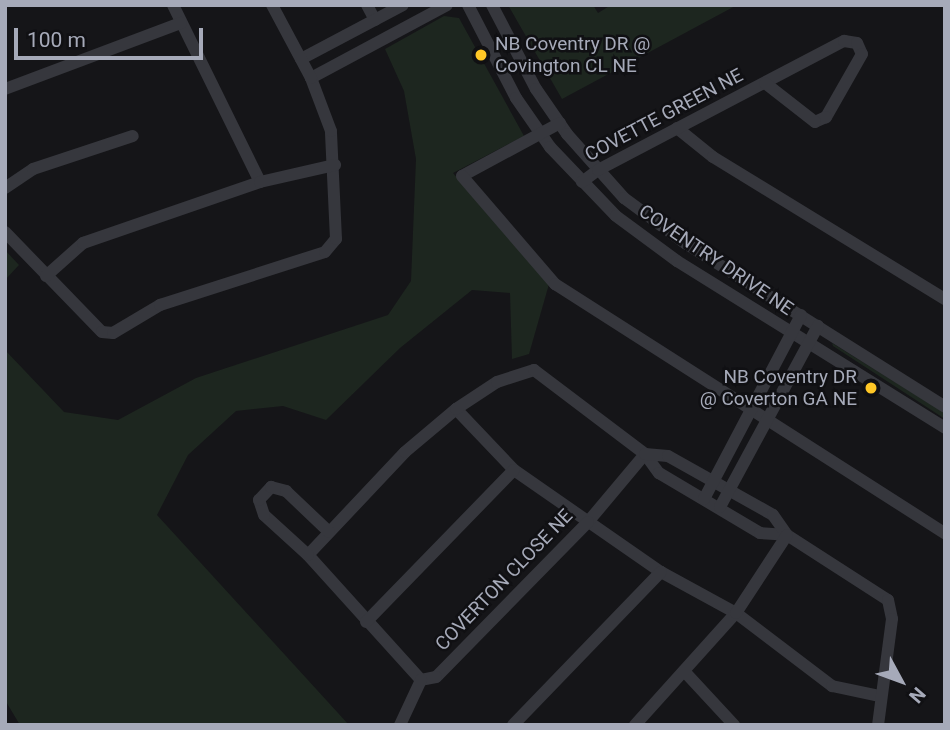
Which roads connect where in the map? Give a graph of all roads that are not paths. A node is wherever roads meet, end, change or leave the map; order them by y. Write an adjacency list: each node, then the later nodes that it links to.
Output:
1 (173, 5): 9 (street)
2 (272, 5): 10 (street)
3 (367, 5): 8 (street)
4 (402, 5): 8 (street)
5 (447, 5): 11 (street)
6 (468, 5): 16 (street, COVENTRY DRIVE NE)
7 (492, 5): 14 (street, COVENTRY DRIVE NE)
8 (375, 20): 10 (street)
9 (181, 23): 13 (street); 20 (street)
10 (301, 59): 11 (street)
11 (311, 78): 18 (street)
12 (765, 83): 12 (street, COVETTE GREEN NE); 15 (street, COVETTE GREEN NE)
13 (5, 89)
14 (560, 123): 16 (street); 19 (street, COVENTRY DRIVE NE)
15 (677, 128): 19 (street, COVETTE GREEN NE); 25 (street)
16 (541, 134): 21 (street, COVENTRY DRIVE NE); 32 (street)
17 (133, 136): 22 (street)
18 (335, 166): 20 (street); 24 (street)
19 (598, 170): 21 (street, COVETTE GREEN NE); 26 (street, COVENTRY DRIVE NE)
20 (260, 182): 24 (street)
21 (582, 182): 28 (street, COVENTRY DRIVE NE)
22 (5, 188)
23 (5, 232): 24 (street)
24 (46, 276)
25 (945, 299)
26 (801, 316): 27 (street, COVENTRY DRIVE NE); 28 (street)
27 (818, 326): 29 (street); 30 (street, COVENTRY DRIVE NE)
28 (792, 333): 29 (street, COVENTRY DRIVE NE); 32 (street)
29 (810, 343): 33 (street); 34 (street, COVENTRY DRIVE NE)
30 (945, 407)
31 (456, 409): 35 (street); 36 (street); 42 (street)
32 (752, 409): 33 (street); 37 (street)
33 (770, 420): 38 (street); 43 (street)
34 (945, 428)
35 (645, 454): 37 (street); 39 (street); 41 (street, COVERTON CLOSE NE)
36 (514, 470): 41 (street); 48 (street)
37 (713, 481): 38 (street); 39 (street)
38 (730, 491): 40 (street); 44 (street)
39 (704, 499): 40 (street)
40 (720, 507): 44 (street)
41 (588, 522): 46 (street); 50 (street, COVERTON CLOSE NE)
42 (329, 532): 45 (street); 45 (street)
43 (945, 533)
44 (786, 535): 47 (street); 51 (street)
45 (308, 555): 48 (street)
46 (661, 572): 47 (street); 53 (street)
47 (736, 613): 49 (street); 51 (street)
48 (366, 622): 50 (street)
49 (684, 671): 54 (street); 55 (street)
50 (421, 680): 52 (street)
51 (879, 696): 56 (street)
52 (400, 725)
53 (513, 725)
54 (635, 725)
55 (734, 725)
56 (878, 725)

